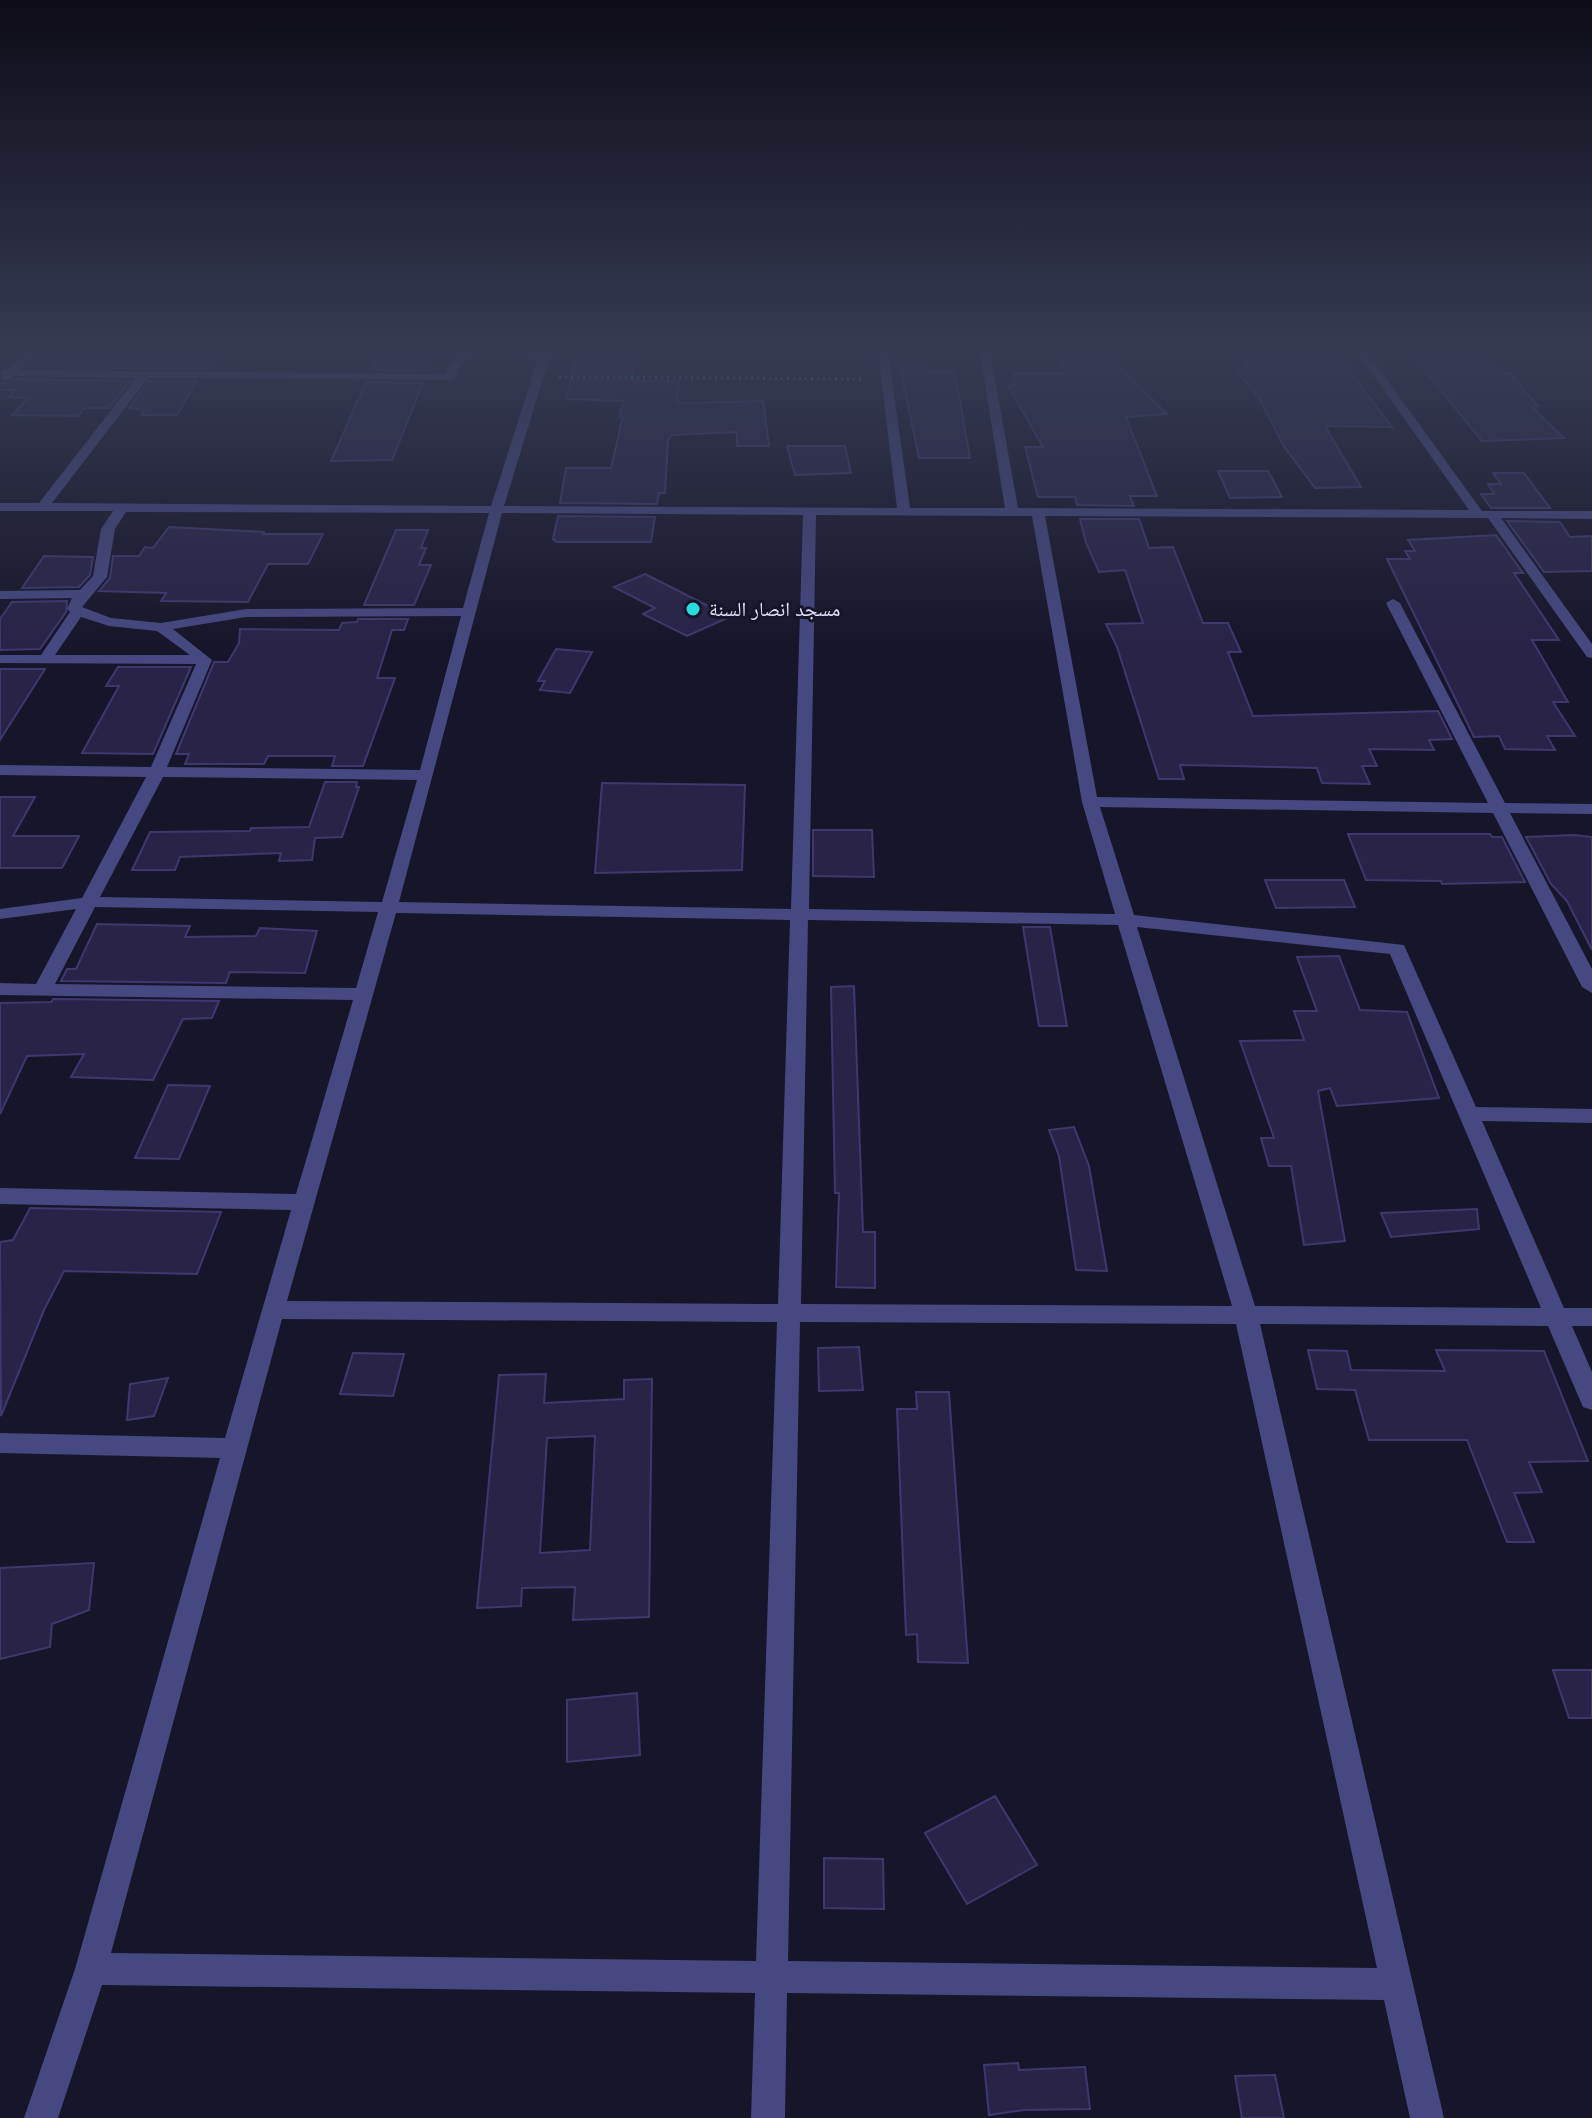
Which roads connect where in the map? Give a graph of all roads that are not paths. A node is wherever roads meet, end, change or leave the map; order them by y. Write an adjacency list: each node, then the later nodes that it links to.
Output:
1 (86, 451): 7 (street)
2 (515, 451): 9 (street)
3 (896, 451): 11 (street)
4 (1002, 451): 12 (street)
5 (1437, 451): 14 (street)
6 (0, 507): 7 (street)
7 (43, 507): 8 (street)
8 (122, 508): 9 (street); 17 (street)
9 (496, 510): 10 (street); 19 (street)
10 (810, 511): 11 (street); 33 (street)
11 (904, 512): 12 (street)
12 (1012, 512): 13 (street)
13 (1038, 512): 14 (street); 28 (street)
14 (1485, 515): 15 (street); 21 (street)
15 (1592, 515)
16 (0, 595): 17 (street)
17 (81, 603): 20 (street); 23 (street)
18 (1393, 603): 29 (street)
19 (469, 612): 20 (street); 27 (street)
20 (161, 627): 24 (street)
21 (1592, 654)
22 (0, 659): 23 (street)
23 (45, 659): 24 (street)
24 (205, 660): 26 (street)
25 (0, 770): 26 (street)
26 (157, 772): 27 (street); 31 (street)
27 (427, 775): 32 (street)
28 (1090, 802): 29 (street); 35 (street)
29 (1499, 808): 30 (street); 36 (street)
30 (1592, 809)
31 (89, 902): 32 (street); 34 (street); 38 (street)
32 (390, 904): 33 (street); 39 (street)
33 (800, 913): 35 (street); 45 (street)
34 (0, 914)
35 (1126, 920): 40 (street); 46 (street)
36 (1592, 987)
37 (0, 989): 38 (street)
38 (42, 990): 39 (street)
39 (364, 994): 43 (street)
40 (1469, 1114): 41 (street); 47 (street)
41 (1592, 1116)
42 (0, 1196): 43 (street)
43 (306, 1202): 44 (street)
44 (273, 1310): 45 (street); 51 (street)
45 (789, 1313): 46 (street); 53 (street)
46 (1246, 1315): 47 (street); 54 (street)
47 (1557, 1317): 48 (street); 49 (street)
48 (1592, 1317)
49 (1592, 1400)
50 (0, 1443): 51 (street)
51 (235, 1448): 52 (street)
52 (91, 1969): 53 (street); 55 (street)
53 (771, 1978): 54 (street); 56 (street)
54 (1397, 1984): 57 (street)
55 (41, 2118)
56 (768, 2118)
57 (1427, 2118)

